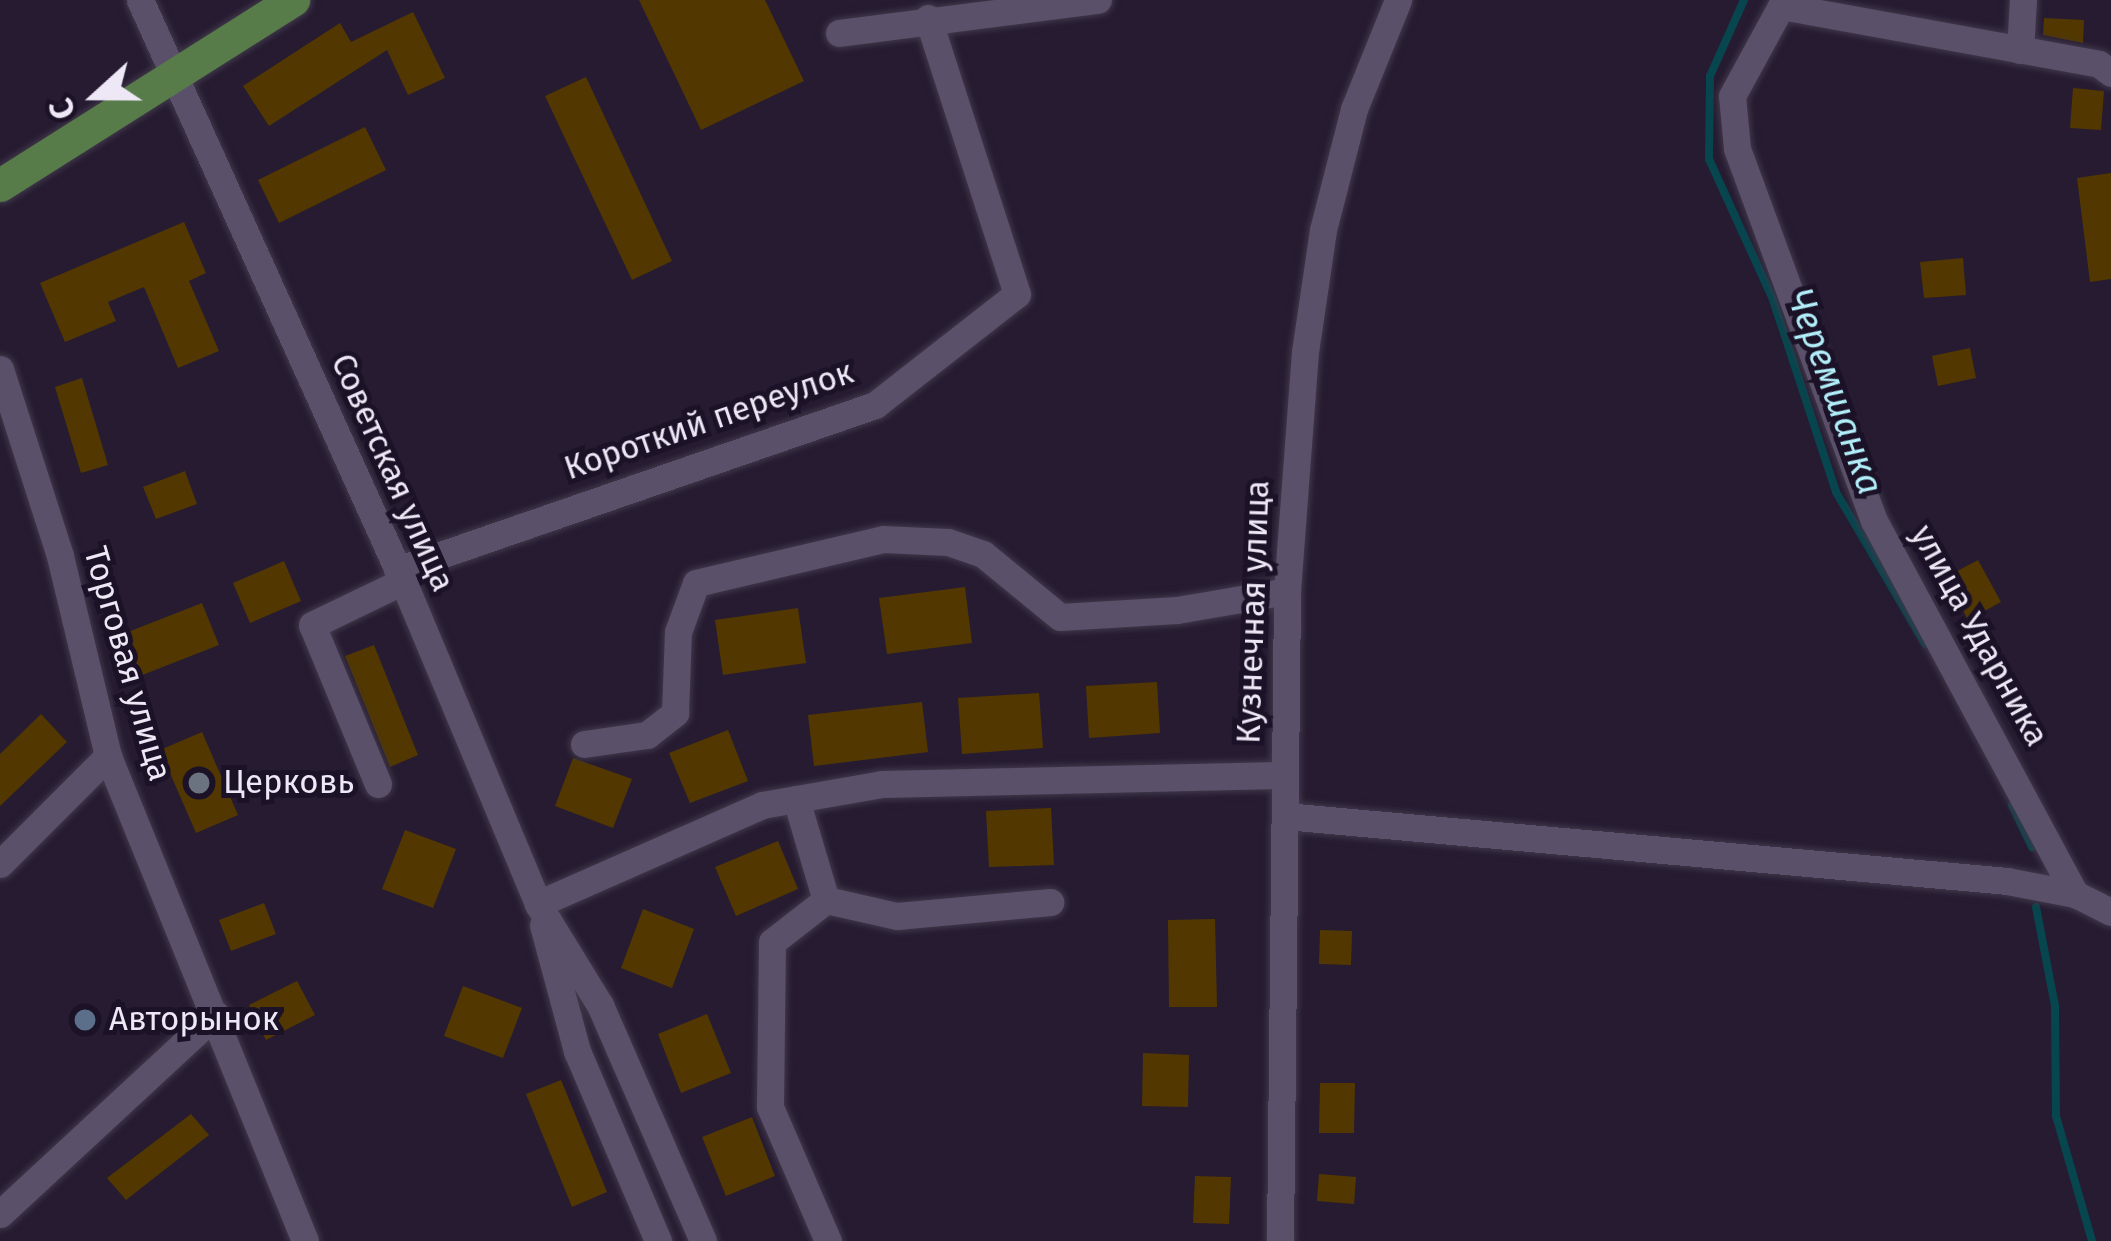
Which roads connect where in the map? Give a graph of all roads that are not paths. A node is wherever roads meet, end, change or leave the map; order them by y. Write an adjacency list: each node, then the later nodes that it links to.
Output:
1 (140, 0): 10 (street, Советская улица)
2 (293, 0): 10 (main road)
3 (1098, 0): 6 (street)
4 (1398, 0): 14 (street, Кузнечная улица)
5 (2023, 0): 8 (street)
6 (928, 18): 7 (street); 13 (street, Короткий переулок)
7 (839, 33)
8 (2020, 50): 9 (street); 22 (street, улица Ударника)
9 (2111, 73)
10 (170, 76): 11 (main road); 13 (street, Советская улица)
11 (0, 184)
12 (0, 369): 16 (street, Торговая улица)
13 (400, 576): 18 (street, Короткий переулок); 25 (street, Советская улица)
14 (1287, 592): 15 (street); 17 (street, Кузнечная улица)
15 (584, 744)
16 (108, 756): 21 (street); 27 (street, Торговая улица)
17 (1283, 775): 19 (street); 20 (street, Кузнечная улица)
18 (377, 784)
19 (796, 800): 23 (street); 25 (street)
20 (1285, 816): 22 (street); 33 (street, Кузнечная улица)
21 (0, 864)
22 (2074, 894): 26 (street)
23 (826, 900): 24 (street); 32 (street)
24 (1050, 902)
25 (538, 904): 30 (street, Советская улица); 31 (street, Советская улица)
26 (2111, 912)
27 (216, 1014): 28 (street); 29 (street, Торговая улица)
28 (0, 1214)
29 (305, 1241)
30 (658, 1241)
31 (703, 1241)
32 (828, 1241)
33 (1280, 1241)

